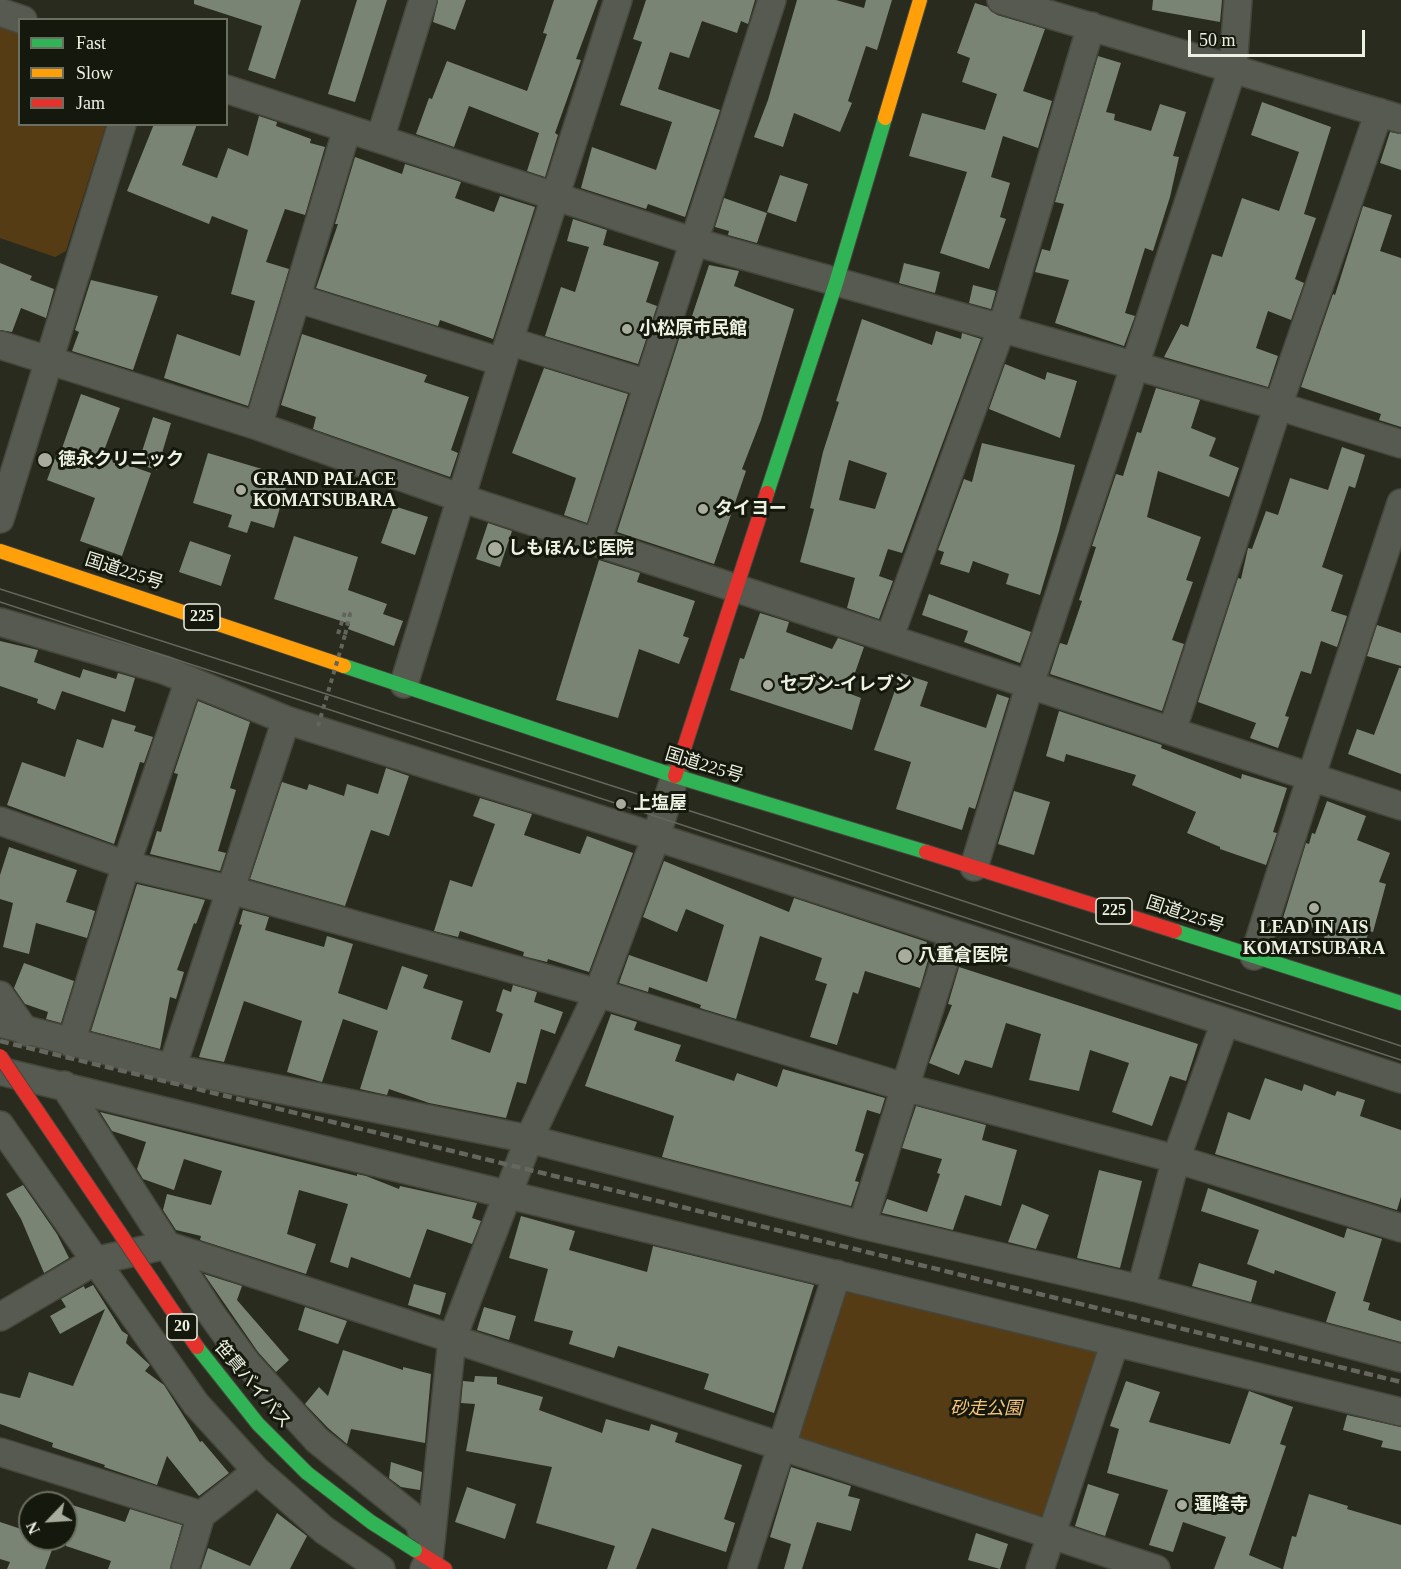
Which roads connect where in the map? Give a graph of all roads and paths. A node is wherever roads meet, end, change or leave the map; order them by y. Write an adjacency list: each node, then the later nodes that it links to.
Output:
1 (31, 0): 10 (street)
2 (423, 0): 17 (street)
3 (618, 0): 18 (street)
4 (772, 0): 19 (street)
5 (920, 0): 20 (main road)
6 (1001, 0): 11 (street)
7 (1238, 0): 12 (street)
8 (0, 12): 9 (street)
9 (18, 18)
10 (25, 18)
11 (1091, 26): 12 (street); 22 (street)
12 (1233, 67): 14 (street); 26 (street)
13 (228, 90): 16 (street)
14 (1390, 116): 28 (street)
15 (121, 126): 25 (street)
16 (347, 129): 17 (street); 21 (street)
17 (380, 139): 18 (street)
18 (554, 197): 19 (street); 24 (street)
19 (695, 242): 20 (street); 27 (street)
20 (836, 283): 22 (street); 36 (main road)
21 (296, 298): 24 (street); 29 (street)
22 (1002, 327): 26 (street); 39 (street)
23 (0, 345): 25 (street)
24 (505, 351): 27 (street); 31 (street)
25 (48, 360): 29 (street); 33 (street)
26 (1136, 366): 28 (street); 42 (street)
27 (648, 384): 34 (street)
28 (1278, 406): 30 (street); 45 (street)
29 (258, 426): 31 (street)
30 (1401, 444)
31 (461, 498): 34 (street); 41 (street)
32 (1401, 503): 47 (street)
33 (0, 519)
34 (597, 542): 36 (street)
35 (0, 551): 41 (main road, 国道225号 / 225)
36 (736, 587): 39 (street); 46 (main road)
37 (0, 622): 40 (street)
38 (338, 636): 44 (path, bridge)
39 (890, 636): 42 (street)
40 (189, 680): 43 (street); 51 (street)
41 (404, 684): 46 (main road, 国道225号 / 225)
42 (1030, 684): 45 (street); 52 (street)
43 (286, 720): 50 (street); 53 (street)
44 (318, 726)
45 (1172, 730): 47 (street)
46 (675, 776): 50 (street); 52 (main road, 国道225号 / 225)
47 (1311, 777): 48 (street); 55 (street)
48 (1401, 806)
49 (0, 821): 51 (street)
50 (656, 837): 54 (street); 56 (street)
51 (126, 865): 53 (street); 62 (street)
52 (974, 867): 55 (main road, 国道225号 / 225)
53 (231, 890): 56 (street); 64 (street)
54 (953, 934): 59 (street); 68 (street)
55 (1254, 956): 58 (main road, 国道225号 / 225)
56 (598, 993): 68 (street); 70 (street)
57 (0, 995): 61 (street)
58 (1401, 1003)
59 (1225, 1022): 66 (street); 71 (street)
60 (0, 1023): 61 (street)
61 (26, 1032): 62 (street)
62 (71, 1043): 64 (street)
63 (0, 1056): 89 (main road, 笹貫バイパス / 20, bridge)
64 (172, 1068): 70 (street)
65 (0, 1071): 67 (street)
66 (1401, 1080)
67 (64, 1085): 72 (street); 75 (street)
68 (904, 1087): 71 (street); 73 (street)
69 (0, 1125): 76 (street)
70 (530, 1139): 72 (street); 73 (street)
71 (1176, 1159): 74 (street); 78 (street)
72 (509, 1192): 77 (street); 80 (street)
73 (862, 1226): 78 (street)
74 (1401, 1228)
75 (166, 1245): 76 (street); 80 (street); 89 (street)
76 (95, 1261): 79 (street); 86 (street)
77 (837, 1274): 81 (street); 84 (street)
78 (1141, 1289): 82 (street)
79 (0, 1317)
80 (452, 1339): 84 (street); 89 (street)
81 (1115, 1342): 83 (street); 88 (street)
82 (1401, 1358)
83 (1401, 1412)
84 (782, 1446): 88 (street); 92 (street)
85 (0, 1452): 87 (street)
86 (257, 1471): 87 (street); 91 (street)
87 (201, 1515): 90 (street)
88 (1052, 1534): 93 (street); 94 (street)
89 (428, 1562)
90 (184, 1569)
91 (381, 1569)
92 (742, 1569)
93 (1040, 1569)
94 (1156, 1569)

